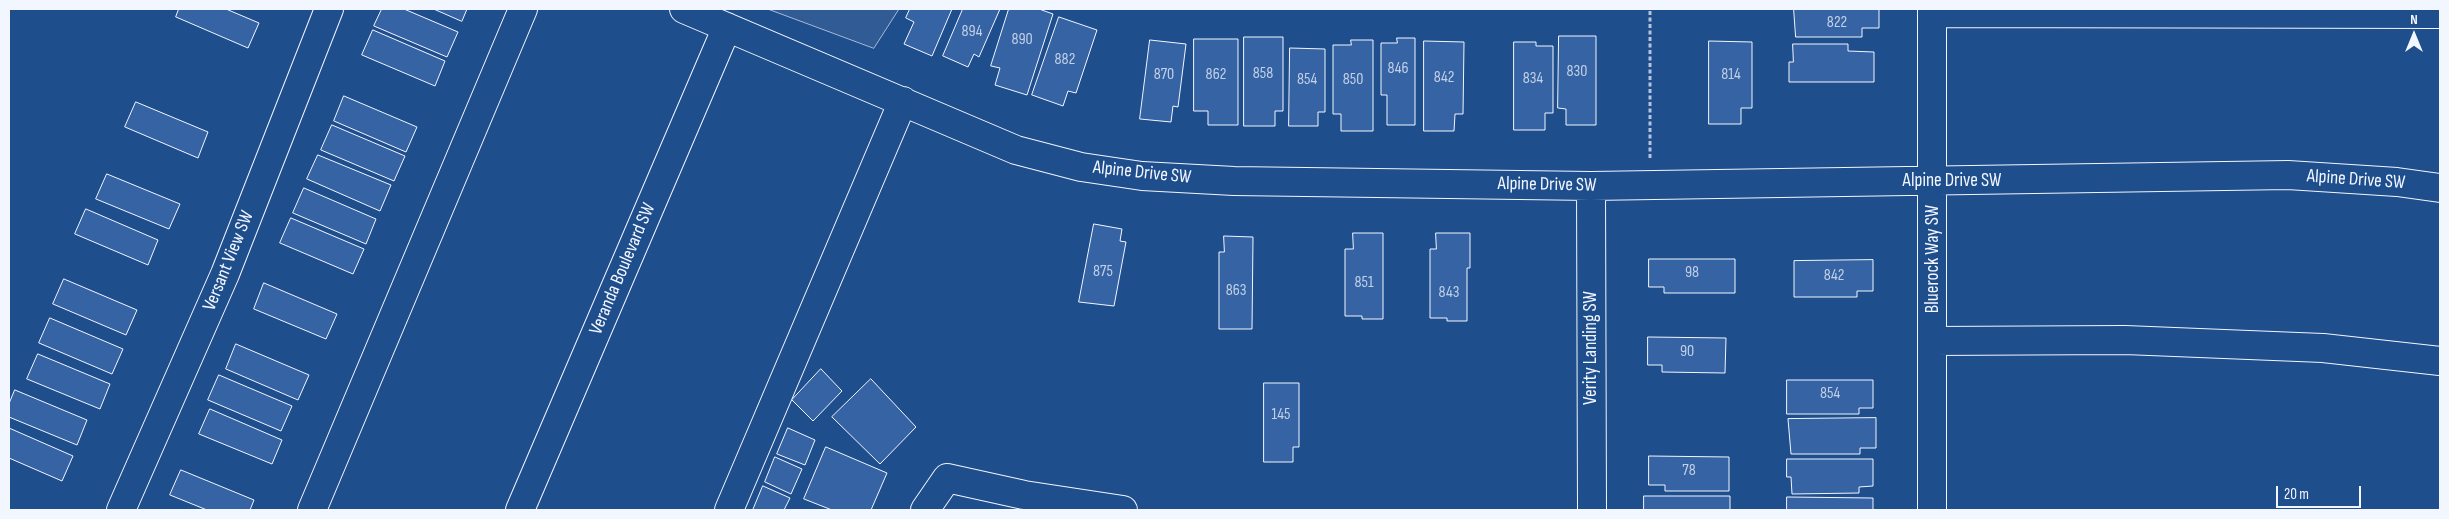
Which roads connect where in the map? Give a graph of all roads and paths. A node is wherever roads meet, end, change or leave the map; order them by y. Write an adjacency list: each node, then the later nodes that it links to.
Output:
1 (330, 9): 15 (street, Versant View SW)
2 (524, 9): 16 (street)
3 (684, 9): 7 (street, Alpine Drive SW)
4 (1650, 9): 10 (path)
5 (1932, 11): 6 (street); 9 (street, Bluerock Way SW)
6 (2440, 14)
7 (727, 27): 8 (street, Alpine Drive SW); 17 (street, Veranda Boulevard SW)
8 (903, 101): 11 (street, Alpine Drive SW); 18 (street)
9 (1933, 182): 10 (street, Alpine Drive SW); 12 (street, Alpine Drive SW); 13 (street, Bluerock Way SW)
10 (1650, 185): 11 (street, Alpine Drive SW)
11 (1591, 186): 21 (street, Verity Landing SW)
12 (2440, 188)
13 (1932, 341): 14 (street); 22 (street, Bluerock Way SW)
14 (2440, 360)
15 (121, 510)
16 (312, 510)
17 (520, 510)
18 (729, 510)
19 (925, 510): 20 (street)
20 (1123, 510)
21 (1592, 510)
22 (1932, 510)

